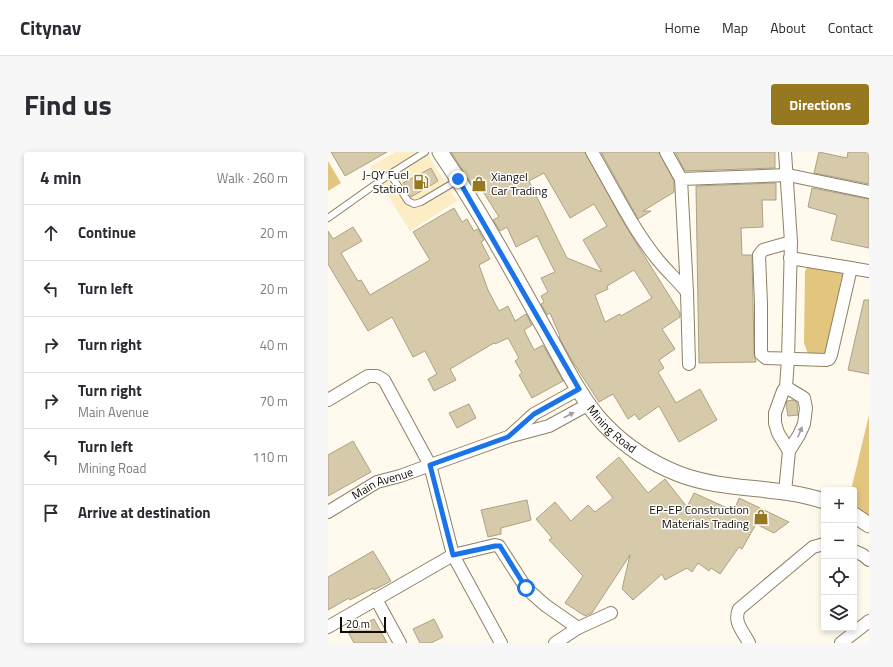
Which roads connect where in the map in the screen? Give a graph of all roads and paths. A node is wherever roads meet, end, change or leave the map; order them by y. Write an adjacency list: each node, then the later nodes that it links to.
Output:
1 (425, 152): 6 (lane)
2 (440, 152): 9 (street, Mining Road)
3 (592, 152): 16 (street)
4 (666, 152): 8 (street)
5 (786, 152): 7 (street)
6 (390, 174): 9 (lane); 11 (lane)
7 (788, 175): 8 (street); 10 (street); 12 (street)
8 (682, 178): 16 (street)
9 (458, 179): 20 (street, Mining Road)
10 (869, 192)
11 (328, 218)
12 (791, 242): 13 (street); 17 (street)
13 (790, 258): 14 (street); 17 (street)
14 (851, 268): 15 (street); 17 (street)
15 (869, 271)
16 (687, 292): 18 (street)
17 (788, 359): 19 (street)
18 (689, 364)
19 (786, 387): 24 (street); 24 (street, one-way to 19)
20 (579, 389): 22 (street, Mining Road); 23 (street, Main Avenue)
21 (328, 400): 25 (street)
22 (589, 404): 23 (street, Main Avenue, one-way to 22); 26 (street, Mining Road)
23 (508, 437): 25 (street, Main Avenue)
24 (789, 452): 26 (street)
25 (430, 465): 28 (street, Main Avenue); 33 (street)
26 (786, 492): 27 (street, Mining Road)
27 (821, 500)
28 (328, 512)
29 (857, 516): 30 (street)
30 (869, 525)
31 (821, 545): 43 (street)
32 (857, 552): 34 (street)
33 (453, 555): 35 (street); 39 (street); 41 (street)
34 (869, 560)
35 (376, 599): 38 (street); 40 (street)
36 (611, 613): 39 (street)
37 (869, 622): 44 (street)
38 (328, 627)
39 (578, 628): 42 (street)
40 (400, 643)
41 (500, 643)
42 (555, 643)
43 (749, 643)
44 (841, 643)

